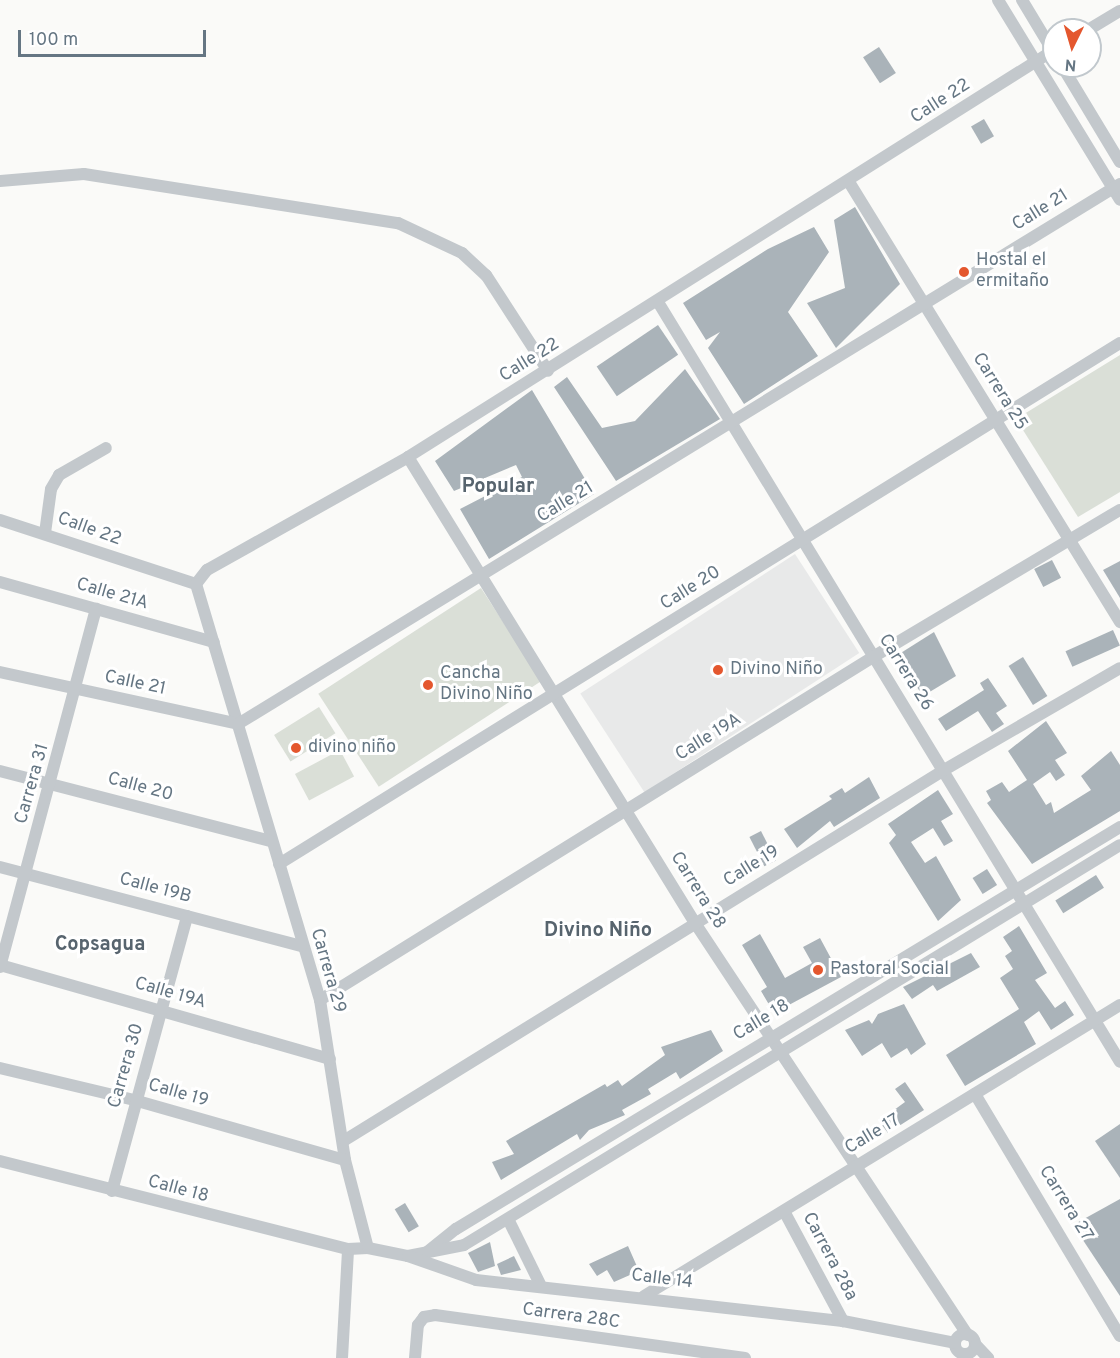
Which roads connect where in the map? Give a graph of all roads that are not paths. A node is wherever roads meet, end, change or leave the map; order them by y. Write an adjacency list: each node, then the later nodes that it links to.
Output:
1 (998, 0): 7 (street)
2 (1022, 0): 5 (street)
3 (1120, 11): 4 (street)
4 (1102, 22)
5 (1042, 32)
6 (1042, 58): 7 (street, Calle 22)
7 (1036, 62): 11 (street, Calle 22); 12 (street)
8 (1069, 78): 9 (street)
9 (1120, 162)
10 (0, 181): 17 (street)
11 (849, 182): 14 (street, Calle 22); 15 (street, Carrera 25)
12 (1116, 186): 13 (street); 15 (street, Calle 21)
13 (1120, 200)
14 (658, 302): 17 (street, Calle 22); 19 (street, Carrera 26)
15 (923, 306): 18 (street, Carrera 25); 19 (street, Calle 21)
16 (1120, 343): 18 (street, Calle 20)
17 (548, 371): 21 (street, Calle 22)
18 (996, 421): 25 (street, Calle 20); 26 (street, Carrera 25)
19 (733, 423): 25 (street, Carrera 26); 27 (street, Calle 21)
20 (106, 448): 24 (street)
21 (408, 457): 27 (street, Carrera 28); 29 (street, Calle 22)
22 (1120, 510): 26 (street, Calle 19A)
23 (0, 520): 24 (street, Calle 22)
24 (45, 532): 29 (street, Calle 22)
25 (806, 540): 33 (street, Carrera 26); 37 (street, Calle 20)
26 (1071, 541): 31 (street, Carrera 25); 33 (street, Calle 19A)
27 (480, 577): 37 (street, Carrera 28); 38 (street, Calle 21)
28 (0, 582): 30 (street, Calle 21A)
29 (196, 584): 32 (street, Carrera 29)
30 (96, 609): 32 (street, Calle 21A); 36 (street, Carrera 31)
31 (1120, 622)
32 (214, 642): 38 (street, Carrera 29)
33 (873, 657): 39 (street, Carrera 26); 42 (street, Calle 19A)
34 (1120, 668): 39 (street, Calle 19)
35 (0, 672): 36 (street, Calle 21)
36 (78, 690): 38 (street, Calle 21); 41 (street, Carrera 31)
37 (555, 696): 42 (street, Carrera 28); 46 (street, Calle 20)
38 (238, 724): 44 (street, Carrera 29)
39 (944, 770): 49 (street, Carrera 26); 52 (street, Calle 19)
40 (0, 771): 41 (street, Calle 20)
41 (53, 784): 44 (street, Calle 20); 48 (street, Carrera 31)
42 (626, 811): 52 (street, Carrera 28); 55 (street, Calle 19A)
43 (1120, 827): 49 (street, Calle 18)
44 (270, 841): 46 (street, Carrera 29)
45 (1120, 845): 50 (street, Calle 18)
46 (279, 864): 53 (street, Carrera 29)
47 (0, 867): 48 (street, Calle 19B)
48 (26, 875): 51 (street, Calle 19B); 54 (street, Carrera 31)
49 (1018, 889): 50 (street, Carrera 26); 59 (street, Calle 18)
50 (1026, 903): 58 (street, Carrera 26); 60 (street, Calle 18)
51 (187, 916): 53 (street, Calle 19B); 57 (street, Carrera 30)
52 (695, 923): 59 (street, Carrera 28); 66 (street, Calle 19)
53 (301, 946): 55 (street, Carrera 29)
54 (0, 966): 57 (street, Calle 19A)
55 (320, 1000): 61 (street, Carrera 29)
56 (1120, 1005): 58 (street, Calle 17)
57 (162, 1010): 61 (street, Calle 19A); 65 (street, Carrera 30)
58 (1095, 1021): 62 (street, Carrera 26); 64 (street, Calle 17)
59 (769, 1037): 60 (street, Carrera 28); 75 (street, Calle 18)
60 (779, 1053): 69 (street, Carrera 28); 72 (street, Calle 18)
61 (330, 1059): 66 (street, Carrera 29)
62 (1120, 1062)
63 (0, 1068): 65 (street, Calle 19)
64 (975, 1094): 69 (street, Calle 17); 80 (street, Carrera 27)
65 (134, 1100): 67 (street, Calle 19); 70 (street, Carrera 30)
66 (345, 1140): 67 (street, Carrera 29)
67 (345, 1160): 73 (street, Carrera 29)
68 (0, 1161): 70 (street, Calle 18)
69 (856, 1167): 71 (street, Calle 17); 81 (street, Carrera 28)
70 (112, 1191): 74 (street, Calle 18)
71 (784, 1211): 78 (street, Calle 17); 79 (street, Carrera 28a)
72 (508, 1219): 75 (street, Calle 18); 77 (street)
73 (368, 1248): 74 (street); 76 (street, Calle 14)
74 (348, 1249): 84 (street)
75 (426, 1253): 76 (street, Calle 18)
76 (408, 1256): 77 (street, Calle 14)
77 (540, 1284): 78 (street, Calle 14)
78 (644, 1296): 79 (street, Calle 14)
79 (843, 1321): 81 (street, Calle 14)
80 (1120, 1336)
81 (966, 1349): 87 (street)
82 (665, 1353): 83 (street, Carrera 28C); 85 (street, Carrera 28C)
83 (711, 1357): 86 (street, Carrera 28C)
84 (342, 1358)
85 (416, 1358)
86 (745, 1358)
87 (988, 1358)

